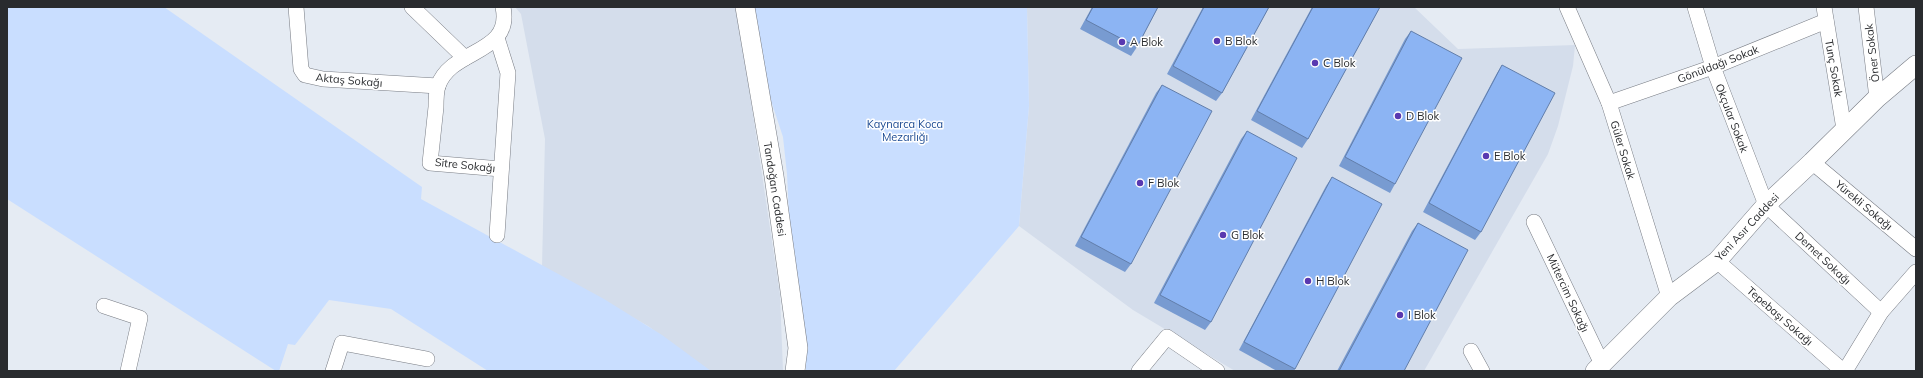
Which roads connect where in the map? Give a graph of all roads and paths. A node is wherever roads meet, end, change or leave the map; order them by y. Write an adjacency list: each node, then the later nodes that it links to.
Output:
1 (296, 7): 13 (street, Aktaş Sokağı)
2 (412, 7): 10 (street)
3 (504, 7): 9 (street)
4 (745, 7): 33 (street, Tandoğan Caddesi)
5 (1567, 7): 15 (street, Güler Sokak)
6 (1695, 7): 12 (street, Okçular Sokak)
7 (1866, 7): 14 (street, Öner Sokak)
8 (1825, 14): 12 (street, Gönüldağı Sokak); 16 (street, Tunç Sokak)
9 (497, 38): 10 (street); 18 (street)
10 (465, 58): 13 (street)
11 (1916, 65): 14 (street, Yeni Asır Caddesi)
12 (1713, 67): 15 (street, Gönüldağı Sokak); 19 (street, Okçular Sokak)
13 (438, 86): 18 (street, Sitre Sokağı)
14 (1877, 98): 16 (street, Yeni Asır Caddesi)
15 (1609, 103): 25 (street, Güler Sokak)
16 (1844, 129): 17 (street, Yeni Asır Caddesi)
17 (1812, 162): 19 (street, Yeni Asır Caddesi); 22 (street, Yürekli Sokağı)
18 (501, 169): 21 (street, Sitre Sokağı)
19 (1766, 204): 23 (street, Yeni Asır Caddesi); 27 (street, Demet Sokağı)
20 (1534, 222): 30 (street, Mütercim Sokağı)
21 (497, 235)
22 (1916, 249)
23 (1717, 261): 25 (street, Yeni Asır Caddesi); 37 (street, Tepebaşı Sokağı)
24 (1916, 272): 27 (street)
25 (1669, 298): 30 (street, Yeni Asır Caddesi)
26 (104, 306): 31 (street)
27 (1881, 312): 37 (street)
28 (1471, 351): 36 (street)
29 (427, 359): 32 (street)
30 (1598, 368)
31 (128, 371)
32 (333, 371)
33 (796, 371)
34 (1139, 371): 35 (street)
35 (1217, 371)
36 (1482, 371)
37 (1844, 371)

